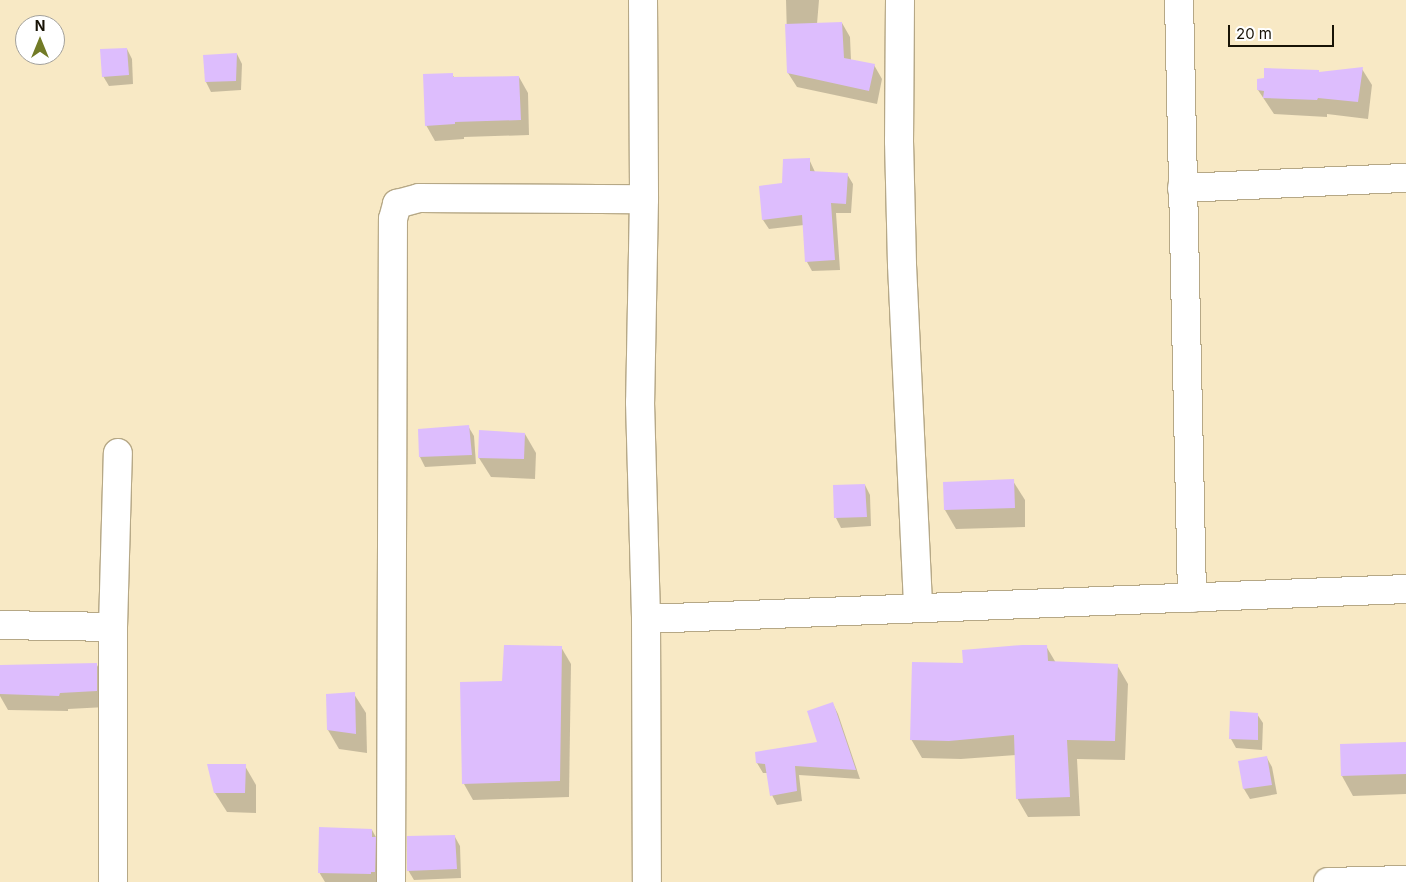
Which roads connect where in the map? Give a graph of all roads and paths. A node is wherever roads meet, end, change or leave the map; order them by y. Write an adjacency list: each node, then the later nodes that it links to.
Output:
1 (643, 0): 6 (street)
2 (900, 0): 10 (street)
3 (1179, 0): 5 (street)
4 (1406, 178): 5 (street)
5 (1182, 188): 9 (street)
6 (644, 199): 11 (street); 16 (street)
7 (118, 453): 13 (street)
8 (1406, 589): 9 (street)
9 (1192, 598): 10 (street)
10 (918, 608): 11 (street)
11 (646, 619): 17 (street)
12 (0, 625): 13 (street)
13 (113, 627): 15 (street)
14 (1406, 880): 18 (street)
15 (113, 882)
16 (391, 882)
17 (647, 882)
18 (1328, 882)

